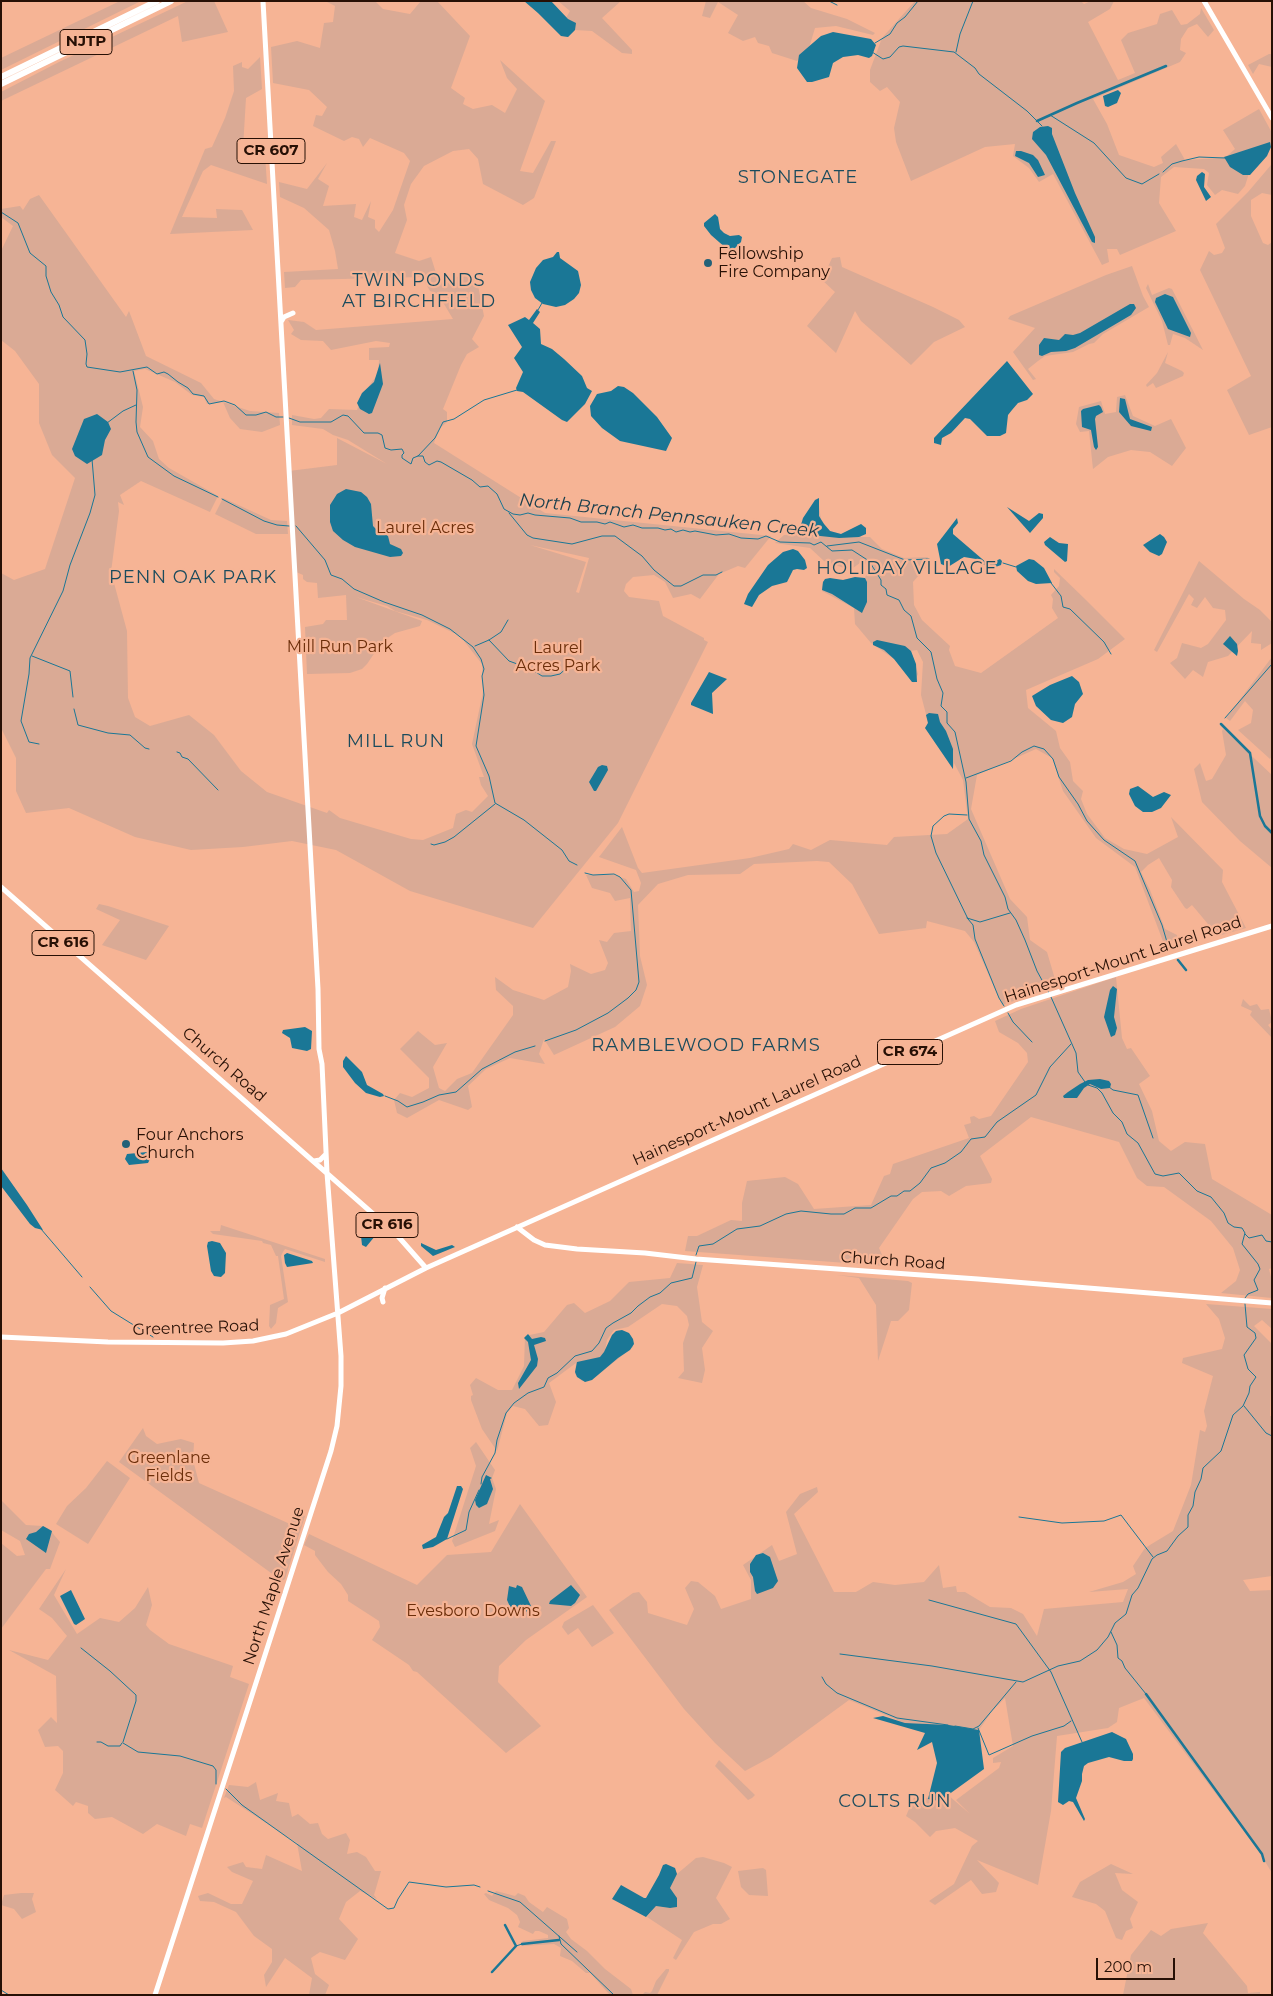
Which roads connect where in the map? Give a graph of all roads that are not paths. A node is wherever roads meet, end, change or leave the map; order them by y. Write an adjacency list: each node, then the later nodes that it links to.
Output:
1 (157, 1): 5 (highway, NJTP)
2 (172, 1): 6 (highway, NJTP)
3 (263, 1): 9 (main road, North Maple Avenue / CR 607)
4 (1204, 1): 7 (main road)
5 (1, 77)
6 (1, 84)
7 (1272, 118)
8 (293, 313): 9 (main road)
9 (280, 323): 12 (main road, North Maple Avenue)
10 (1, 887): 13 (main road, Church Road / CR 616)
11 (1272, 926): 15 (main road, Hainesport-Mount Laurel Road / CR 674)
12 (326, 1154): 13 (main road); 14 (main road, North Maple Avenue)
13 (314, 1161): 14 (main road, Church Road / CR 616)
14 (328, 1173): 16 (main road, Church Road / CR 616); 20 (main road, North Maple Avenue)
15 (517, 1228): 16 (main road, Greentree Road); 19 (main road, Church Road)
16 (426, 1268): 17 (main road, Greentree Road)
17 (385, 1288): 18 (main road); 20 (main road, Greentree Road)
18 (383, 1302)
19 (1272, 1303)
20 (338, 1313): 21 (main road, Greentree Road); 22 (main road, North Maple Avenue)
21 (1, 1337)
22 (155, 1995)

